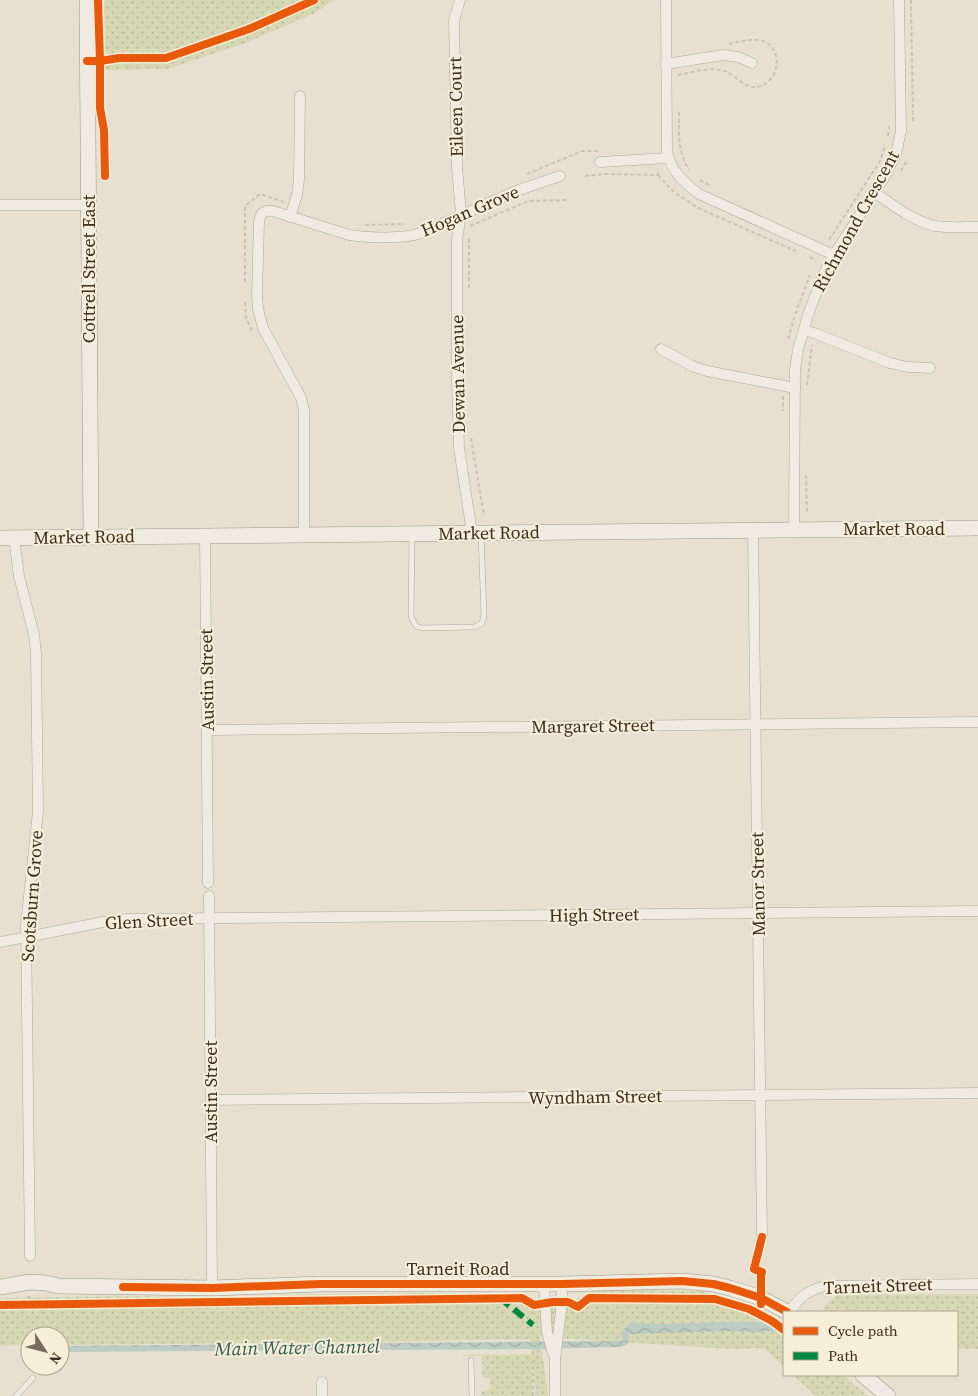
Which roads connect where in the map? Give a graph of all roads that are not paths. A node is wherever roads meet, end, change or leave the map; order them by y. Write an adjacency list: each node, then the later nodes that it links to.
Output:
1 (86, 0): 13 (street, Cottrell Street East)
2 (460, 0): 14 (street, Eileen Court)
3 (666, 0): 6 (street)
4 (899, 0): 11 (street, Richmond Crescent)
5 (752, 62): 6 (street)
6 (666, 64): 8 (street)
7 (300, 96): 15 (street)
8 (668, 158): 9 (street); 17 (street)
9 (600, 162)
10 (560, 176): 14 (street, Hogan Grove)
11 (874, 192): 16 (street); 17 (street, Richmond Crescent)
12 (0, 205): 13 (street)
13 (89, 205): 29 (street, Cottrell Street East)
14 (461, 214): 15 (street, Hogan Grove); 25 (street, Dewan Avenue)
15 (290, 217): 28 (street, Hogan Grove)
16 (978, 227)
17 (834, 255): 18 (street, Richmond Crescent)
18 (804, 330): 20 (street); 21 (street, Richmond Crescent)
19 (661, 349): 21 (street)
20 (930, 368)
21 (795, 388): 24 (street, Richmond Crescent)
22 (978, 528): 24 (street, Market Road)
23 (753, 530): 24 (street, Market Road); 25 (street, Market Road); 32 (street, Manor Street)
24 (794, 530)
25 (477, 533): 26 (street, Market Road); 26 (lane)
26 (412, 534): 28 (street, Market Road)
27 (205, 536): 28 (street, Market Road); 29 (street, Market Road); 33 (street, Austin Street)
28 (304, 536)
29 (91, 537): 30 (street, Market Road)
30 (7, 538): 39 (street, Scotsburn Grove)
31 (978, 722): 32 (street, Margaret Street)
32 (756, 724): 33 (street, Margaret Street); 37 (street, Manor Street)
33 (208, 730): 34 (street, Austin Street)
34 (208, 883)
35 (209, 896): 38 (street, Austin Street)
36 (978, 911): 37 (street, High Street)
37 (758, 913): 38 (street, High Street); 42 (street, Manor Street)
38 (209, 919): 39 (street, Glen Street); 43 (street, Austin Street)
39 (26, 937): 40 (street, Glen Street); 45 (street, Scotsburn Grove)
40 (0, 942)
41 (978, 1093): 42 (street, Wyndham Street)
42 (760, 1095): 43 (street, Wyndham Street); 44 (street, Manor Street)
43 (211, 1100): 50 (street, Austin Street)
44 (762, 1237)
45 (30, 1256)
46 (544, 1284): 47 (street, Tarneit Road); 50 (street, Tarneit Road); 54 (street)
47 (562, 1284): 51 (street, Tarneit Road); 54 (street)
48 (978, 1284): 52 (street, Tarneit Street)
49 (3, 1287): 50 (street, Tarneit Road)
50 (212, 1288)
51 (786, 1311)
52 (789, 1311)
53 (471, 1360): 60 (lane)
54 (555, 1360): 61 (street)
55 (864, 1376): 62 (street)
56 (33, 1378): 58 (lane)
57 (322, 1382): 59 (street)
58 (16, 1396)
59 (322, 1396)
60 (472, 1396)
61 (555, 1396)
62 (888, 1396)

